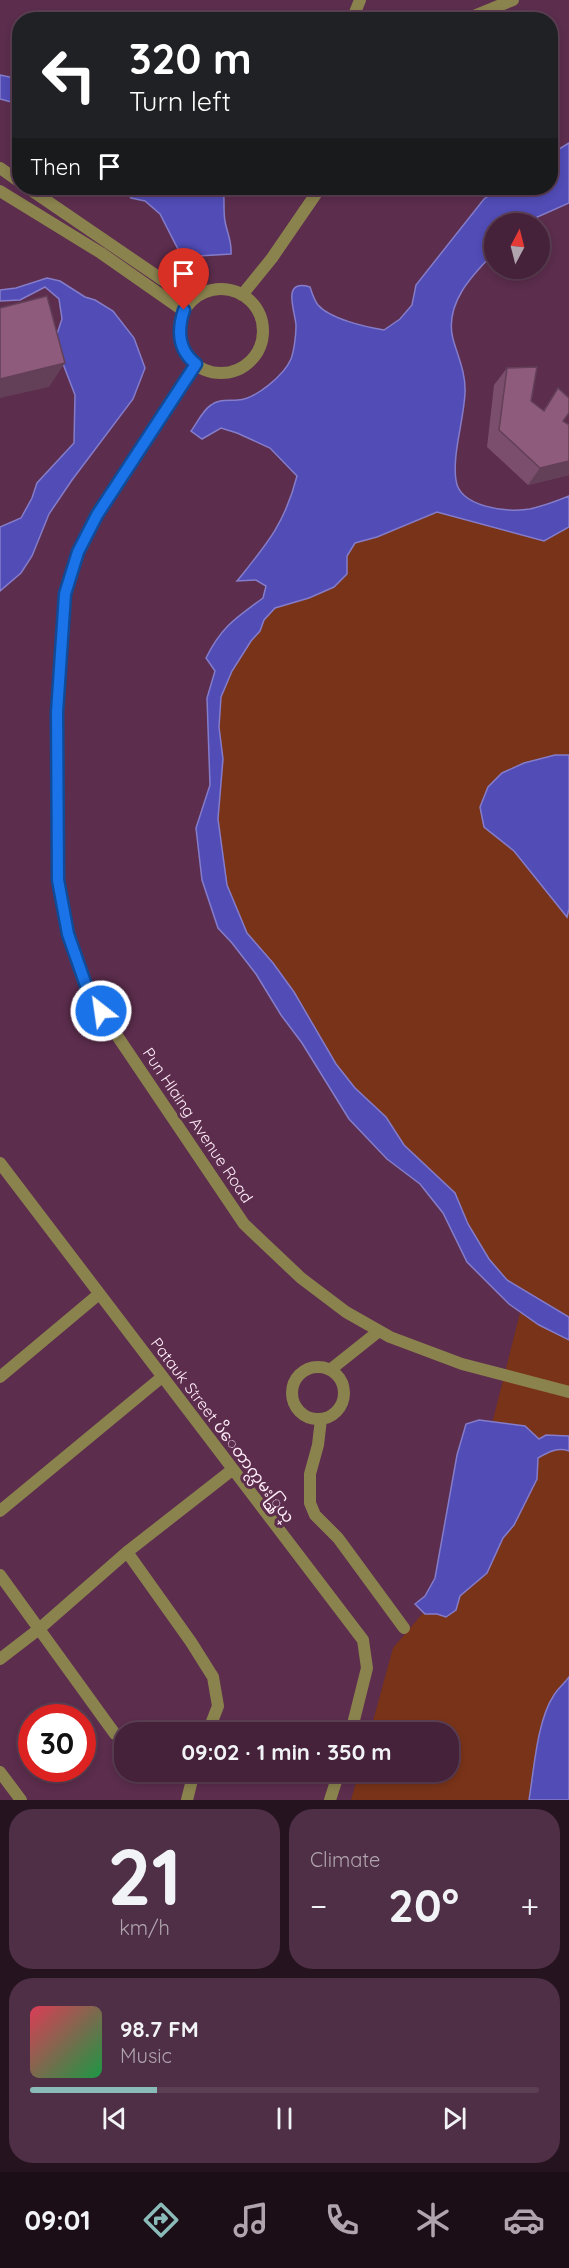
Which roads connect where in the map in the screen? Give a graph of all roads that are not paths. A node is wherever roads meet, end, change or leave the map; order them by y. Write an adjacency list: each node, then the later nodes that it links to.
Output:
1 (513, 0): 2 (street)
2 (484, 12)
3 (0, 191): 7 (street)
4 (38, 195): 7 (street)
5 (313, 195): 6 (street)
6 (242, 295): 7 (street); 8 (street)
7 (188, 305): 8 (street)
8 (196, 364): 11 (street, Pun Hlaing Avenue Road)
9 (0, 1163): 10 (street, Patauk Street ပိေတာက္လမး္သြယ္)
10 (99, 1294): 13 (street); 14 (street, Patauk Street ပိေတာက္လမး္သြယ္)
11 (379, 1331): 12 (street); 15 (street, Pun Hlaing Avenue Road)
12 (330, 1370): 16 (street); 16 (street)
13 (0, 1377)
14 (162, 1377): 17 (street, Patauk Street ပိေတာက္လမး္သြယ္); 18 (street)
15 (569, 1392)
16 (321, 1419): 21 (street)
17 (232, 1470): 19 (street); 25 (street, Patauk Street ပိေတာက္လမး္သြယ္)
18 (0, 1511)
19 (127, 1552): 22 (street); 24 (street)
20 (0, 1575): 22 (street)
21 (404, 1628)
22 (39, 1629): 23 (street); 26 (street)
23 (0, 1659)
24 (212, 1722)
25 (354, 1722)
26 (114, 1733)
27 (0, 1772): 30 (street)
28 (192, 1782): 31 (street)
29 (336, 1782): 32 (street)
30 (21, 1800)
31 (187, 1800)
32 (330, 1800)

